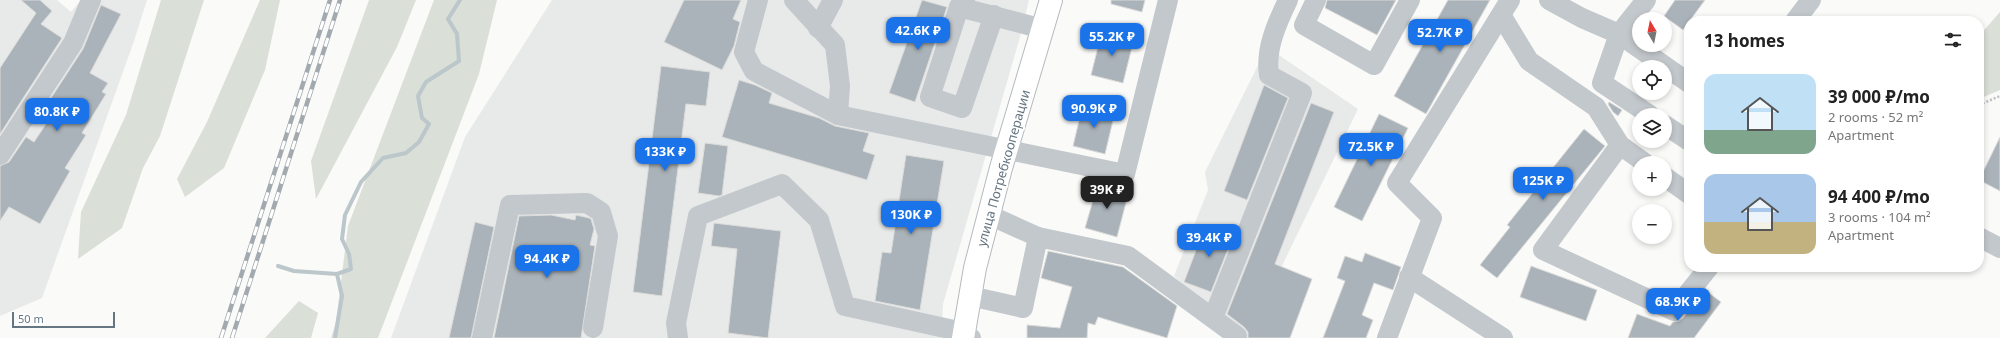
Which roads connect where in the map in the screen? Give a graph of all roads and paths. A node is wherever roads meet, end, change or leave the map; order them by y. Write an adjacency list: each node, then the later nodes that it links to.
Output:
1 (91, 0): 29 (street)
2 (758, 0): 24 (street)
3 (794, 0): 17 (street)
4 (833, 0): 17 (street)
5 (1051, 0): 18 (main road, улица Потребкооперации)
6 (1168, 0): 28 (street)
7 (1288, 0): 40 (street)
8 (1316, 0): 9 (street)
9 (1410, 0)
10 (1549, 0): 19 (street)
11 (1646, 0): 19 (street)
12 (1811, 0): 16 (street)
13 (962, 3): 15 (street); 15 (street)
14 (1506, 8): 27 (street); 38 (street)
15 (994, 15): 18 (street)
16 (1799, 16)
17 (818, 28): 24 (street)
18 (1043, 29): 28 (main road, улица Потребкооперации)
19 (1619, 34): 20 (street); 23 (street)
20 (1684, 80)
21 (2000, 96): 22 (path)
22 (1984, 103)
23 (1640, 108)
24 (838, 115): 28 (street)
25 (1672, 130): 26 (street)
26 (1684, 138)
27 (1620, 145): 30 (street); 37 (street)
28 (1007, 151): 33 (main road, улица Потребкооперации)
29 (0, 155)
30 (1635, 156)
31 (1672, 182): 32 (street)
32 (1684, 190)
33 (989, 214): 34 (street); 39 (main road, улица Потребкооперации)
34 (1038, 237): 39 (street); 40 (street)
35 (1984, 240): 36 (street)
36 (2000, 248)
37 (1705, 272)
38 (1409, 277): 46 (street); 47 (street)
39 (970, 296): 42 (main road, улица Потребкооперации)
40 (1213, 318): 43 (street)
41 (593, 328): 44 (street)
42 (966, 336): 45 (street)
43 (1237, 336)
44 (482, 338)
45 (678, 338)
46 (1387, 338)
47 (1503, 338)

